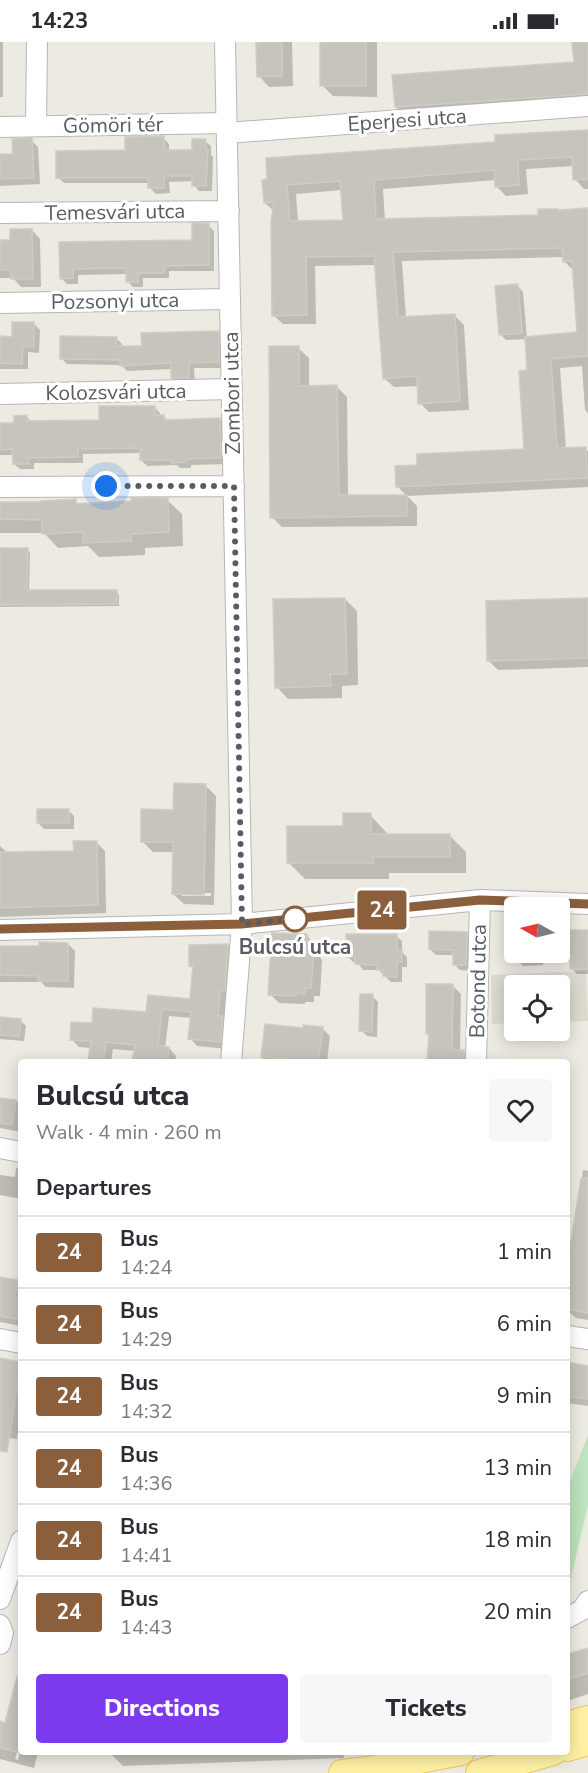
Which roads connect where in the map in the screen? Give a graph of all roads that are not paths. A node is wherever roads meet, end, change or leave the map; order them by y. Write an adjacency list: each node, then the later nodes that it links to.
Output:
1 (37, 42): 4 (street)
2 (225, 42): 6 (street, Zombori utca)
3 (588, 106): 6 (street, Eperjesi utca)
4 (36, 126): 5 (street, Gömöri tér); 6 (street, Gömöri tér)
5 (0, 127)
6 (227, 128): 7 (street, Zombori utca)
7 (230, 211): 8 (street, Temesvári utca); 9 (street, Zombori utca)
8 (0, 213)
9 (230, 299): 10 (street, Pozsonyi utca); 11 (street, Zombori utca)
10 (0, 303)
11 (232, 389): 12 (street, Kolozsvári utca); 13 (street, Zombori utca)
12 (0, 394)
13 (234, 486): 14 (street); 17 (street, Zombori utca)
14 (0, 488)
15 (480, 900): 16 (street); 17 (street); 20 (street, Botond utca)
16 (588, 904)
17 (242, 924): 18 (street); 19 (street)
18 (0, 930)
19 (231, 1059)
20 (476, 1059)
21 (0, 1148): 22 (street)
22 (18, 1151)
23 (570, 1336): 25 (street)
24 (0, 1339): 26 (street)
25 (588, 1339)
26 (18, 1342)
27 (18, 1549): 28 (street)
28 (0, 1599)
29 (588, 1601): 30 (street)
30 (570, 1616)
31 (0, 1625): 32 (street)
32 (0, 1644)
33 (588, 1719): 34 (main road)
34 (570, 1724)
35 (588, 1742): 36 (main road)
36 (570, 1747)
37 (446, 1755): 39 (main road)
38 (542, 1755): 40 (main road)
39 (342, 1773)
40 (479, 1773)

